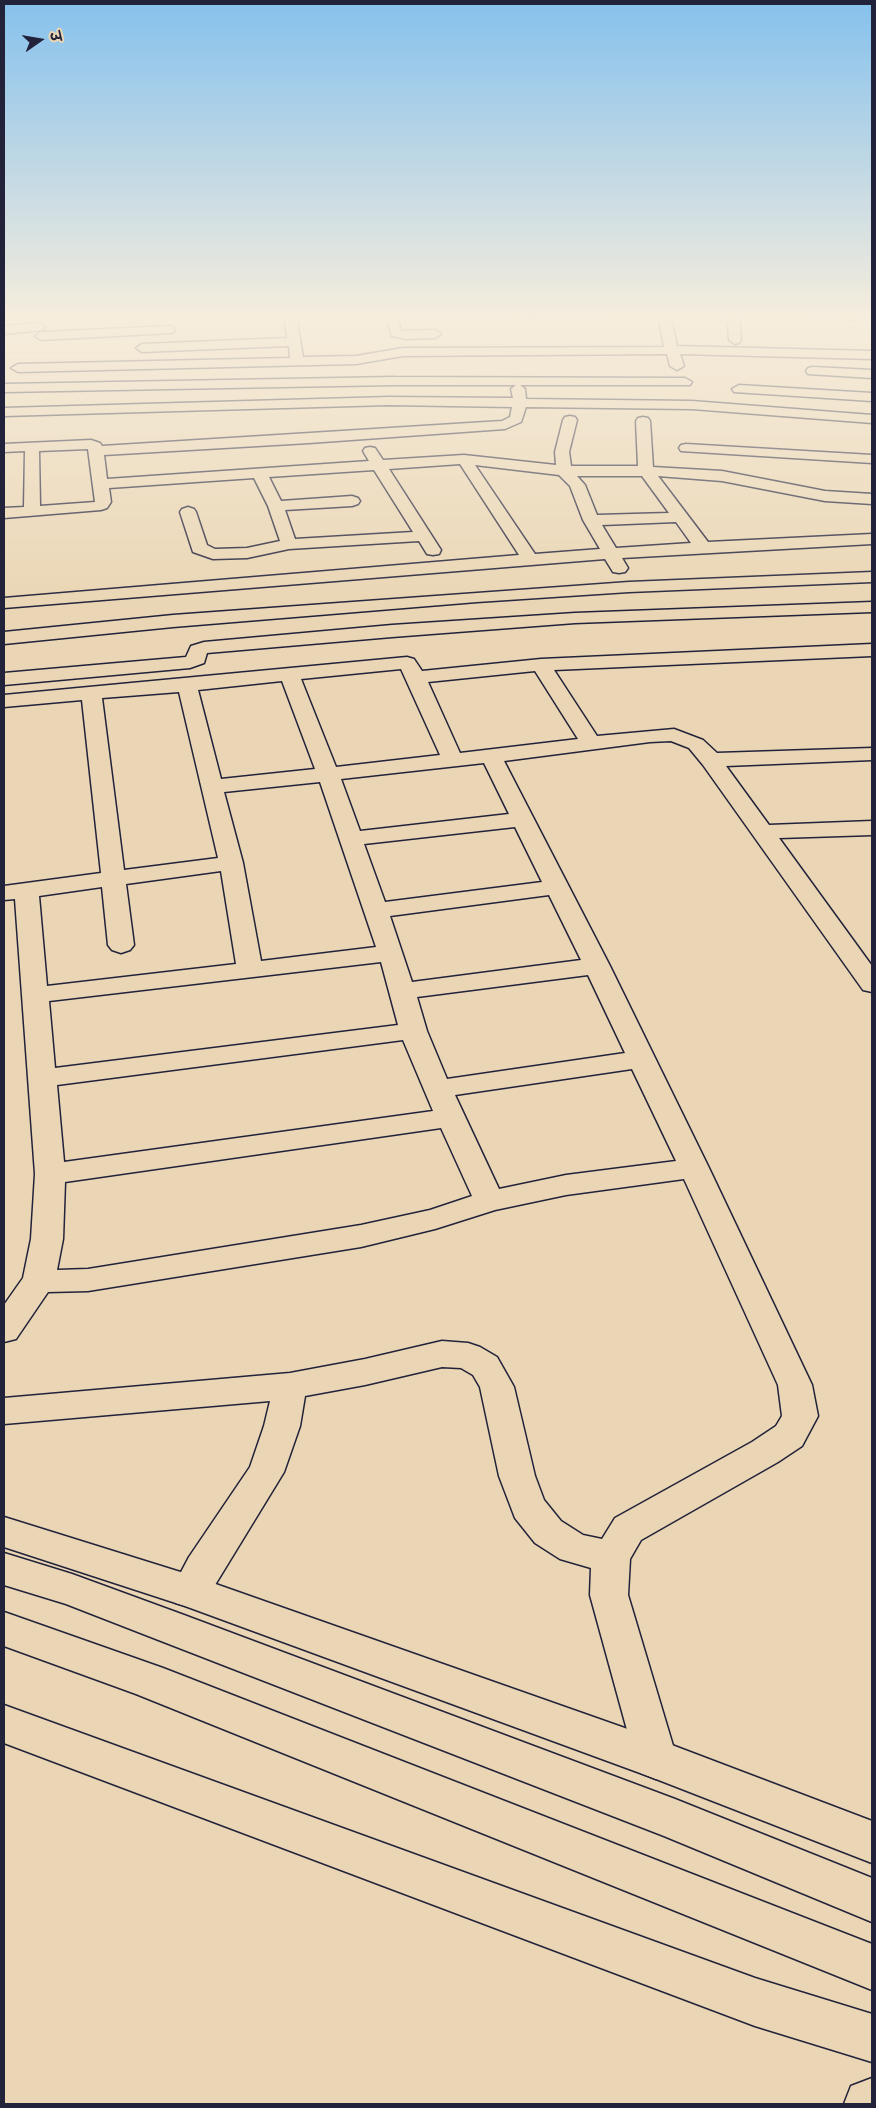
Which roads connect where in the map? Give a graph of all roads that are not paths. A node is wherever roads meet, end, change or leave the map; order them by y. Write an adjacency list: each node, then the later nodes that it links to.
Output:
1 (369, 412): 6 (street)
2 (518, 412): 8 (street)
3 (736, 412): 15 (street)
4 (777, 412): 7 (street)
5 (833, 412): 7 (street)
6 (386, 413)
7 (833, 417): 10 (street)
8 (516, 418): 9 (street); 19 (street)
9 (534, 419)
10 (872, 419)
11 (552, 420): 12 (street)
12 (570, 420): 13 (street); 29 (street)
13 (588, 420)
14 (625, 421): 30 (street)
15 (738, 424)
16 (791, 427): 17 (street)
17 (872, 433)
18 (360, 436): 19 (street); 20 (street); 28 (street)
19 (495, 438): 27 (street)
20 (253, 443): 24 (street); 31 (street)
21 (32, 447): 22 (street); 24 (street); 36 (street)
22 (4, 448)
23 (686, 448): 26 (street)
24 (96, 451): 32 (street)
25 (464, 459): 27 (street); 28 (street); 46 (street)
26 (872, 459)
27 (493, 462): 29 (street)
28 (379, 465): 31 (street); 41 (street)
29 (564, 471): 30 (street); 40 (street)
30 (646, 471): 33 (street); 39 (street)
31 (262, 473): 32 (street); 35 (street)
32 (101, 484): 36 (street)
33 (872, 499)
34 (352, 501): 35 (street)
35 (276, 506): 43 (street)
36 (32, 511): 38 (street)
37 (188, 512): 43 (street)
38 (4, 513)
39 (681, 517): 40 (street); 44 (street)
40 (591, 520): 45 (street)
41 (425, 536): 43 (street); 47 (street)
42 (872, 539): 44 (street)
43 (290, 544)
44 (703, 546): 45 (street)
45 (611, 554): 46 (street); 50 (street)
46 (530, 559): 47 (street)
47 (444, 566): 48 (street)
48 (363, 572): 51 (street); 52 (street)
49 (872, 577): 50 (street)
50 (629, 588): 52 (street); 54 (street)
51 (4, 603)
52 (377, 604): 55 (street); 56 (street)
53 (872, 606): 54 (street)
54 (645, 616): 55 (street)
55 (392, 631): 59 (street); 61 (street)
56 (4, 638)
57 (872, 650): 58 (street)
58 (541, 665): 59 (street); 65 (street)
59 (411, 670): 60 (street); 68 (street)
60 (288, 675): 62 (street); 70 (street)
61 (4, 679)
62 (186, 685): 63 (street); 71 (street)
63 (91, 693): 64 (street); 77 (street)
64 (4, 701)
65 (591, 743): 67 (street); 69 (street)
66 (872, 754): 69 (street)
67 (492, 756): 68 (street); 72 (street)
68 (453, 760): 70 (street)
69 (711, 760): 74 (street)
70 (328, 774): 71 (street); 75 (street)
71 (212, 786): 76 (street)
72 (522, 819): 75 (street); 78 (street)
73 (872, 828): 74 (street)
74 (762, 832): 85 (street)
75 (351, 839): 80 (street)
76 (231, 863): 77 (street); 84 (street)
77 (112, 878): 79 (street); 81 (street)
78 (556, 888): 80 (street); 83 (street)
79 (15, 892): 87 (street)
80 (376, 910): 82 (street)
81 (121, 945)
82 (391, 953): 84 (street); 86 (street)
83 (596, 966): 86 (street); 89 (street)
84 (250, 970): 87 (street)
85 (872, 984)
86 (404, 992): 88 (street)
87 (35, 995): 90 (street)
88 (413, 1031): 90 (street); 91 (street)
89 (642, 1059): 91 (street); 93 (street)
90 (42, 1078): 94 (street)
91 (438, 1089): 92 (street)
92 (450, 1118): 94 (street); 95 (street)
93 (694, 1168): 95 (street); 101 (street)
94 (50, 1174): 96 (street)
95 (490, 1201): 96 (street)
96 (39, 1280): 97 (street)
97 (4, 1330)
98 (290, 1386): 99 (street); 101 (street); 103 (street)
99 (4, 1411)
100 (4, 1532): 103 (street)
101 (612, 1556): 106 (street)
102 (4, 1569): 108 (street)
103 (190, 1591): 106 (street)
104 (4, 1629): 109 (street)
105 (4, 1724): 110 (street)
106 (656, 1759): 107 (street)
107 (872, 1842)
108 (872, 1900)
109 (872, 1967)
110 (872, 2038)

